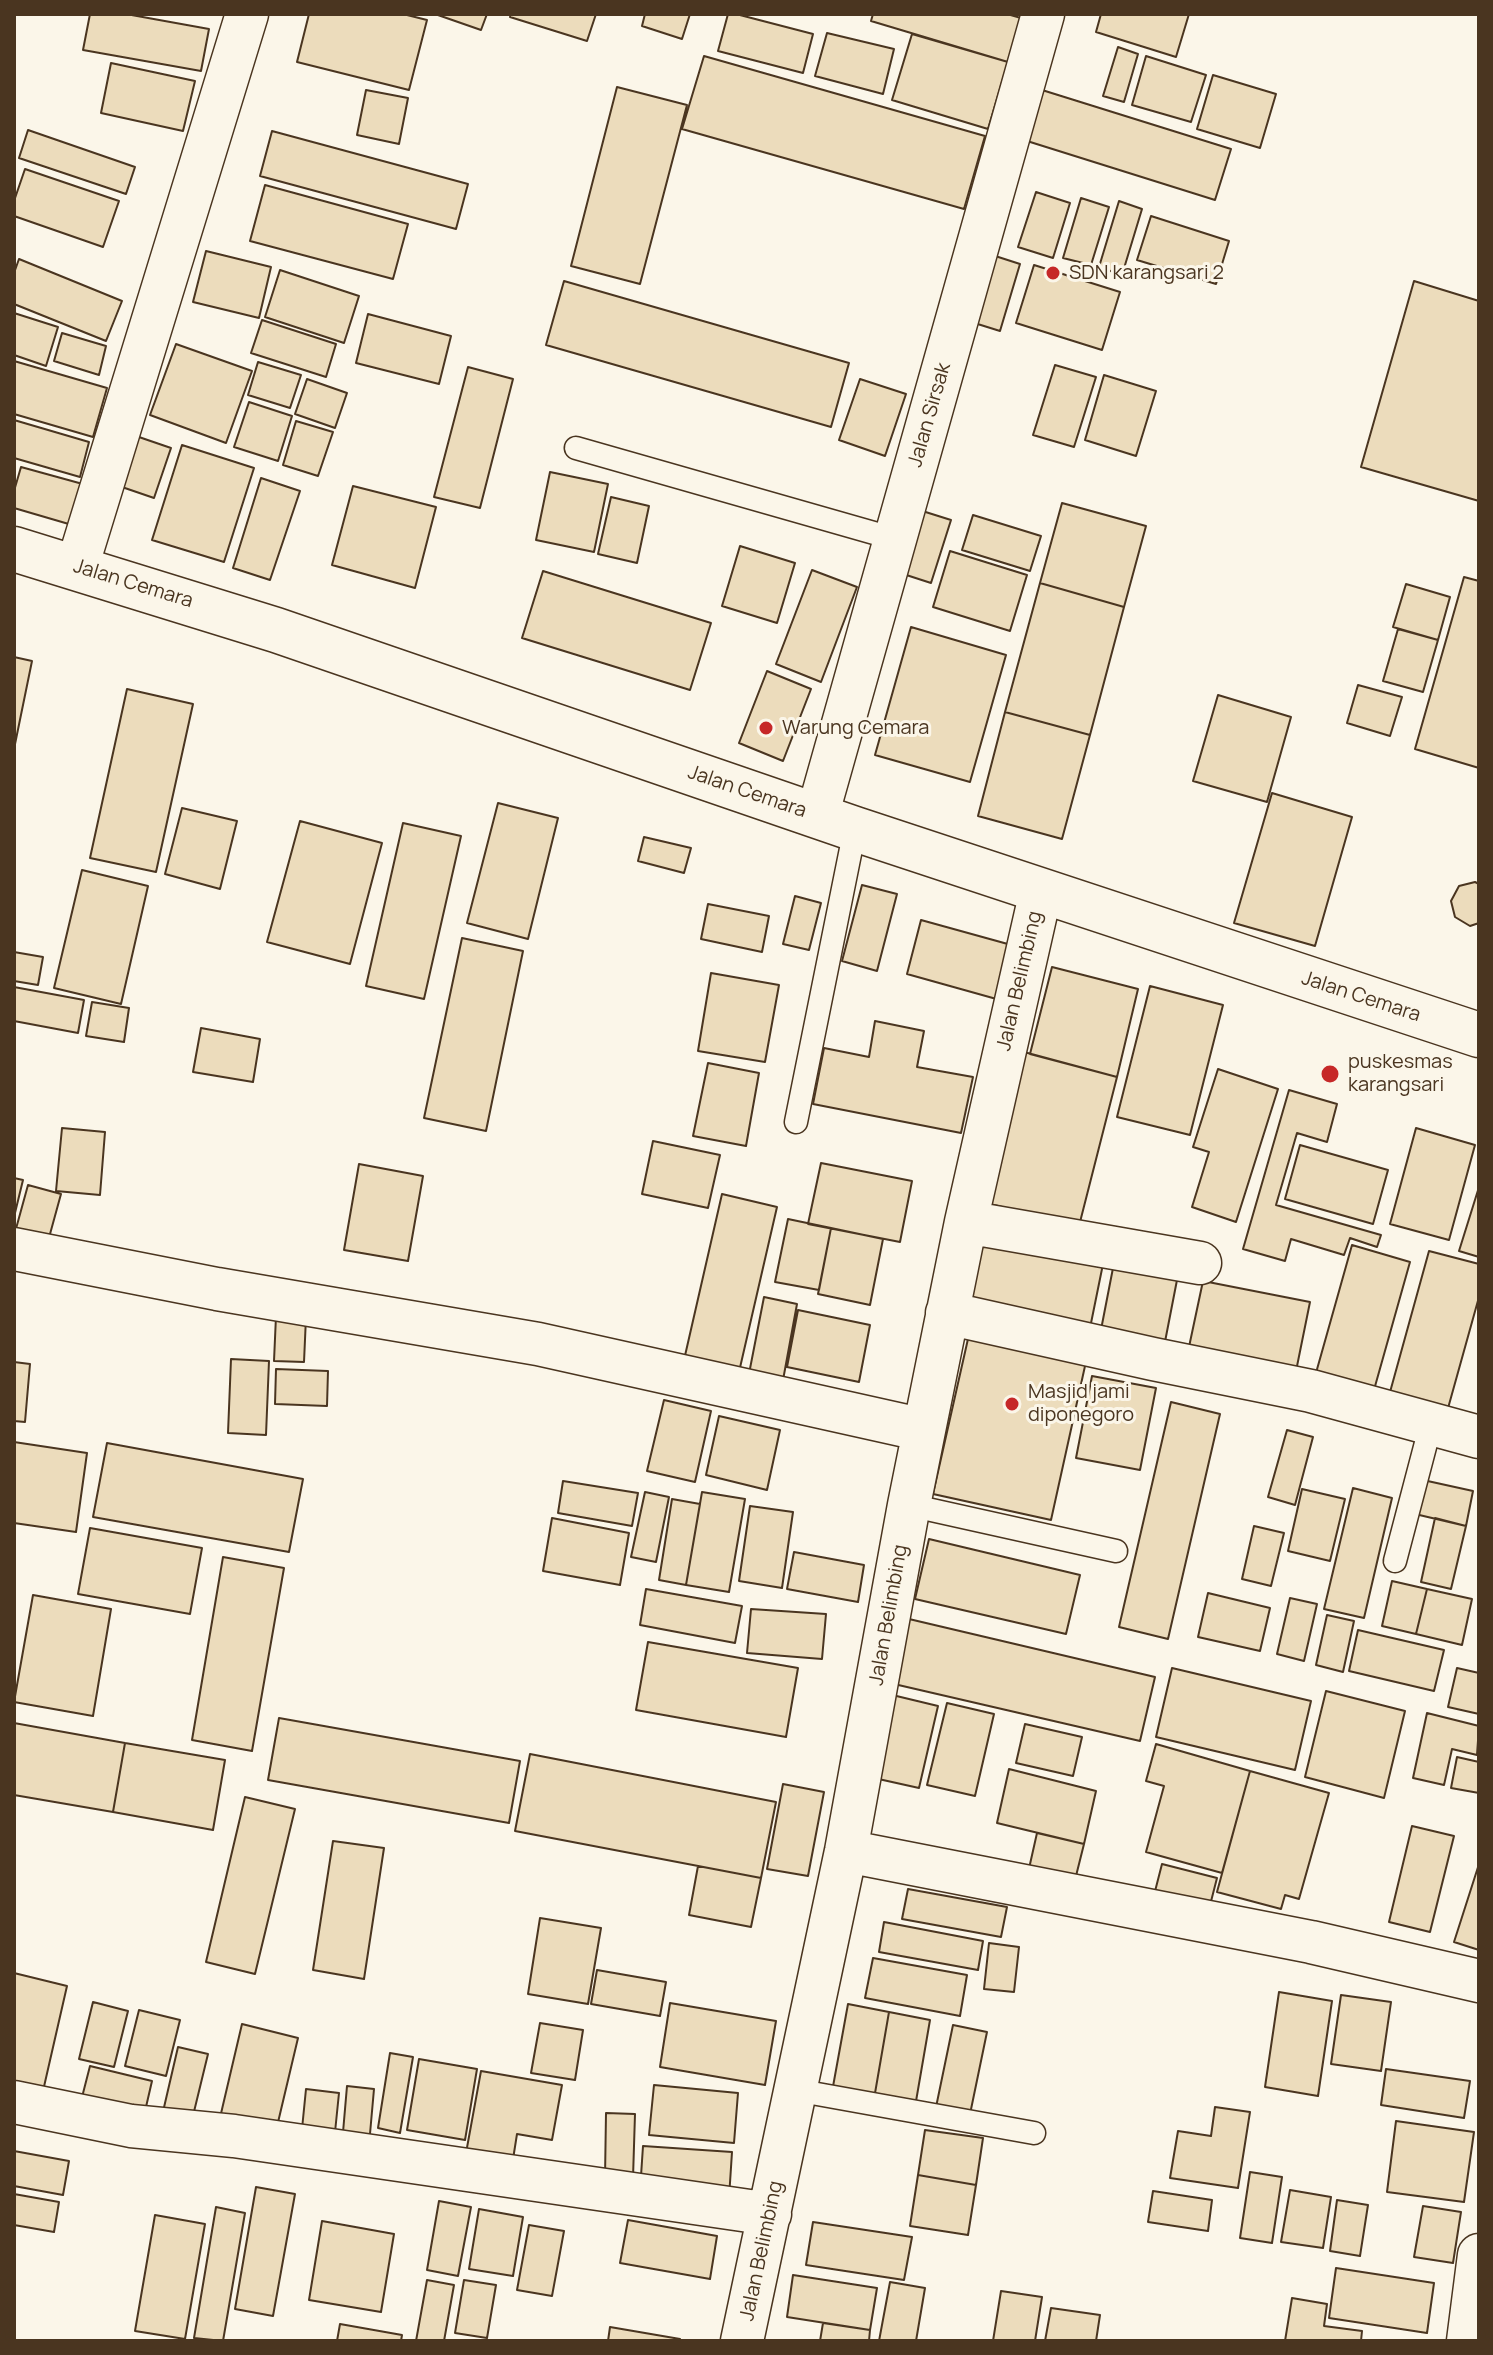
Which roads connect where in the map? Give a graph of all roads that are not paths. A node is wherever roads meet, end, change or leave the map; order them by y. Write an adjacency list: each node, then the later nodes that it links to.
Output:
1 (247, 14): 6 (street)
2 (1043, 14): 4 (street, Jalan Sirsak)
3 (576, 448): 4 (lane)
4 (895, 539): 7 (street, Jalan Sirsak)
5 (14, 549): 6 (main road, Jalan Cemara)
6 (77, 567): 7 (main road, Jalan Cemara)
7 (836, 823): 8 (main road, Jalan Cemara); 10 (lane)
8 (1041, 891): 9 (main road, Jalan Cemara); 11 (street, Jalan Belimbing)
9 (1479, 1035)
10 (796, 1122)
11 (966, 1222): 13 (street); 14 (street, Jalan Belimbing)
12 (14, 1249): 16 (street)
13 (1200, 1263)
14 (947, 1313): 15 (street); 16 (street, Jalan Belimbing)
15 (1431, 1424): 17 (street); 20 (lane)
16 (924, 1430): 18 (street, Jalan Belimbing)
17 (1479, 1437)
18 (909, 1505): 19 (lane); 21 (street, Jalan Belimbing)
19 (1116, 1551)
20 (1395, 1561)
21 (846, 1851): 22 (street); 23 (street, Jalan Belimbing)
22 (1479, 1981)
23 (795, 2090): 25 (lane); 26 (street, Jalan Belimbing)
24 (14, 2102): 26 (street)
25 (1034, 2133)
26 (770, 2214): 28 (street, Jalan Belimbing)
27 (1479, 2255): 29 (street)
28 (743, 2341)
29 (1468, 2341)

